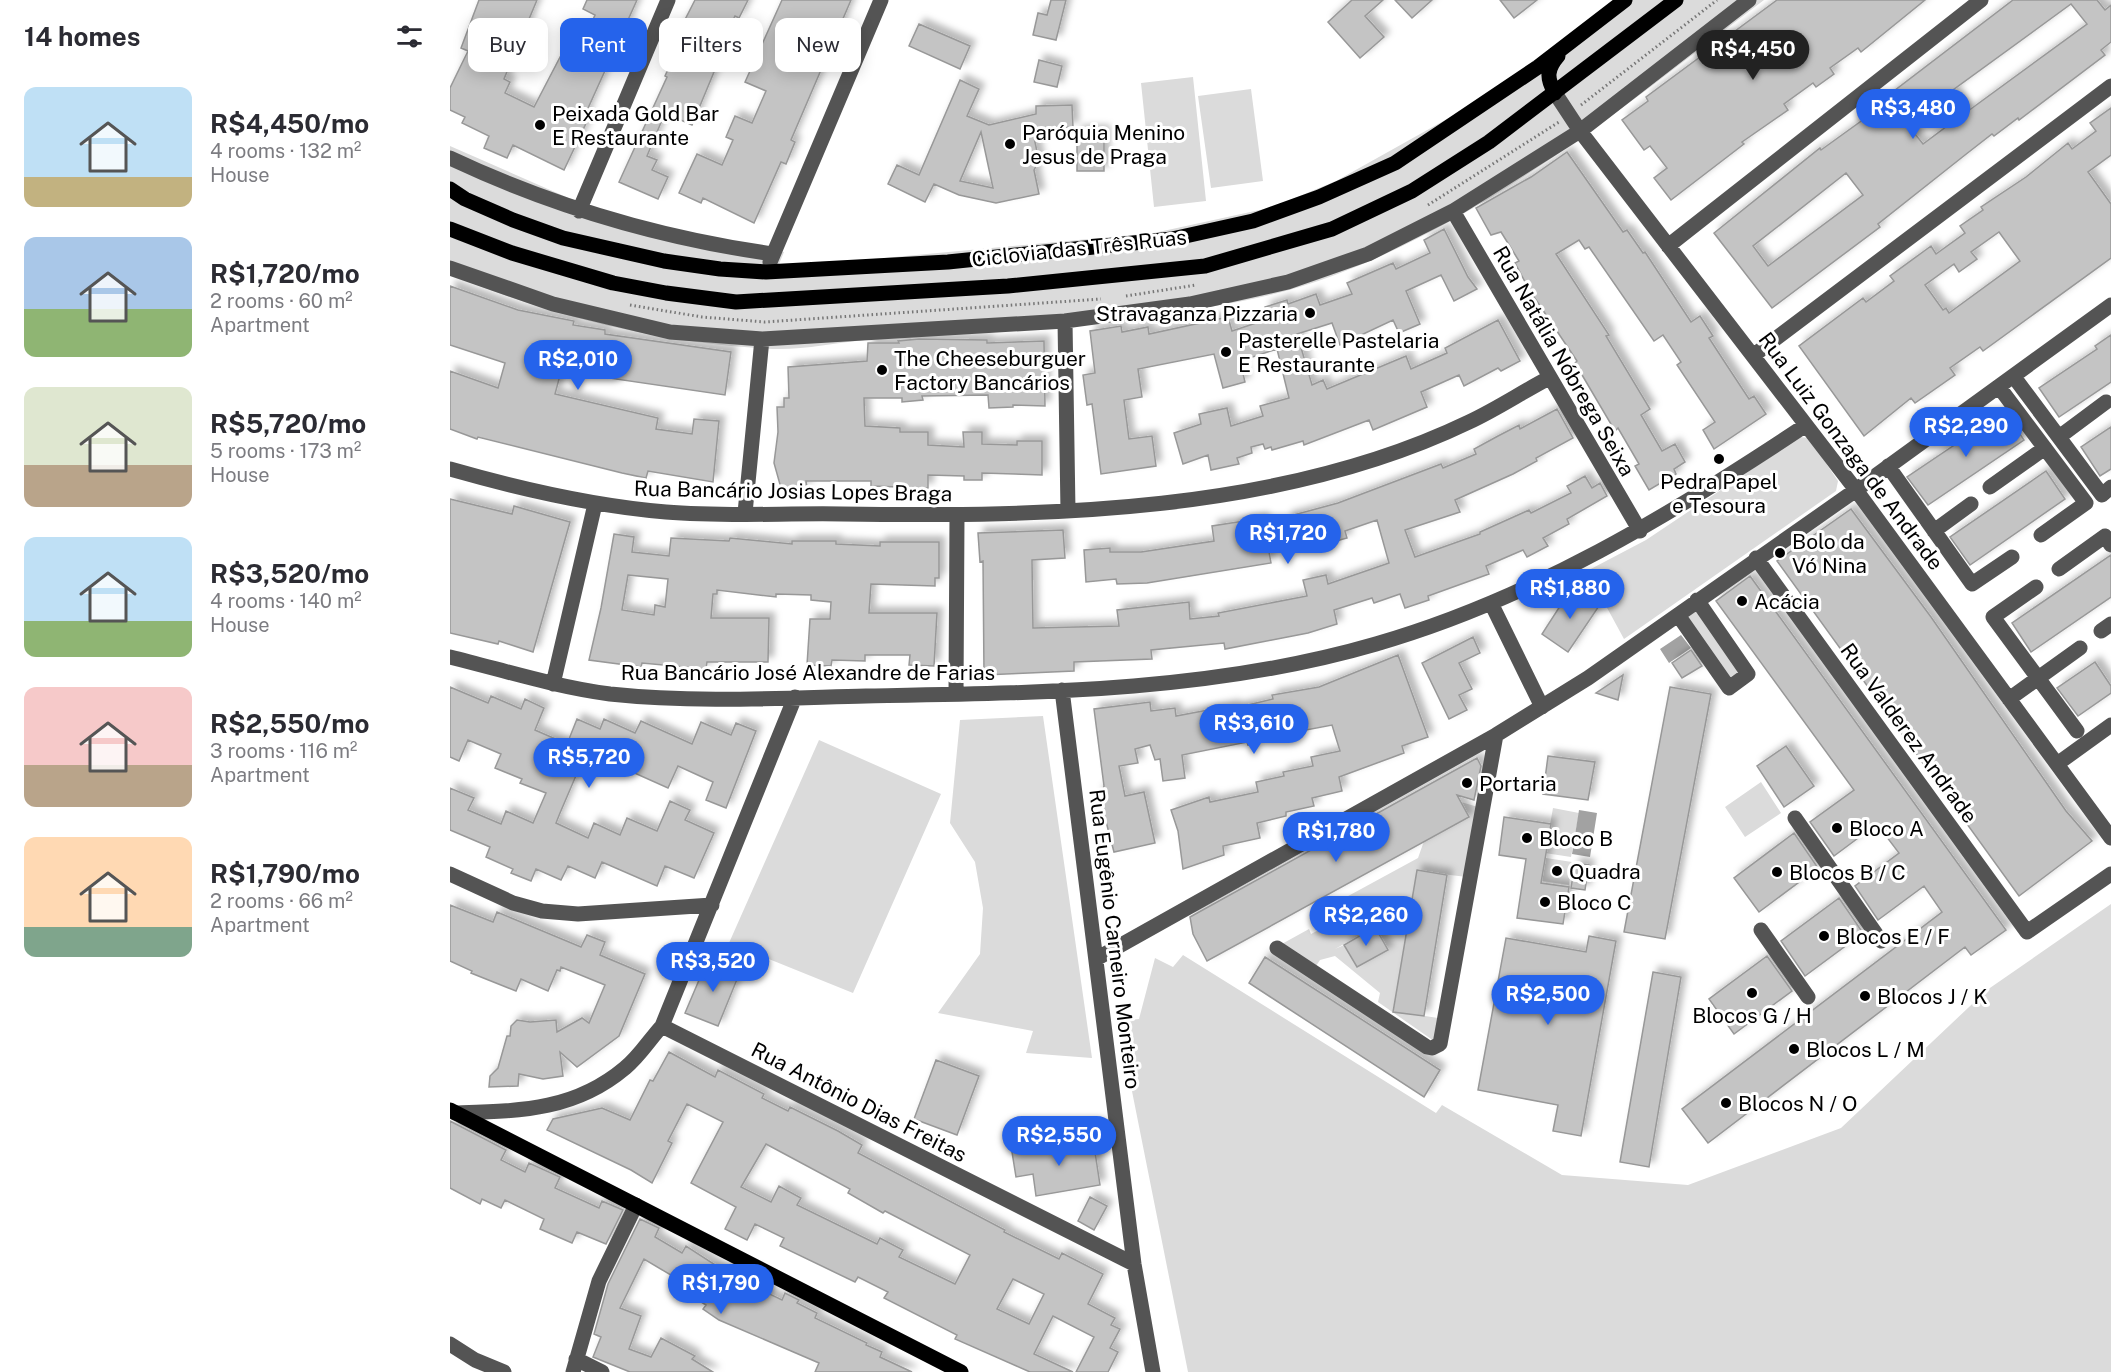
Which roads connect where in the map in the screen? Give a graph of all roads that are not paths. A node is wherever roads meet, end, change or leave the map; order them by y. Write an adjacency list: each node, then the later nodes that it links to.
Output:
1 (668, 0): 13 (street)
2 (881, 0): 17 (street)
3 (1624, 0): 7 (main road)
4 (1676, 0): 9 (main road)
5 (1749, 0): 10 (street)
6 (1981, 0): 16 (street)
7 (1565, 47): 9 (main road); 19 (main road)
8 (2111, 86): 23 (street)
9 (1555, 93): 10 (street, Rua Luiz Gonzaga de Andrade); 15 (main road)
10 (1580, 131): 14 (street); 16 (street, Rua Luiz Gonzaga de Andrade)
11 (450, 158): 13 (street)
12 (450, 189): 19 (main road)
13 (579, 211): 17 (street)
14 (1452, 211): 21 (street); 25 (street, Rua Natália Nóbrega Seixa)
15 (450, 229)
16 (1668, 246): 23 (street, Rua Luiz Gonzaga de Andrade)
17 (773, 254): 19 (street)
18 (450, 268): 22 (street)
19 (766, 272)
20 (2111, 304): 24 (street)
21 (1065, 321): 22 (street); 38 (street)
22 (762, 339): 39 (street)
23 (1754, 355): 28 (street, Rua Luiz Gonzaga de Andrade)
24 (2014, 377): 26 (street); 29 (street)
25 (1549, 378): 38 (street, Rua Bancário Josias Lopes Braga); 41 (street, Rua Natália Nóbrega Seixa)
26 (1999, 387): 30 (street); 31 (street)
27 (2106, 402): 29 (street)
28 (1806, 425): 35 (street, Rua Luiz Gonzaga de Andrade); 41 (street, Rua Bancário José Alexandre de Farias)
29 (2059, 437): 34 (street)
30 (2045, 448): 33 (street); 43 (street)
31 (1888, 466): 35 (street); 42 (street)
32 (450, 469): 36 (street, Rua Bancário Josias Lopes Braga)
33 (1990, 487)
34 (2111, 488)
35 (1856, 490): 46 (street); 59 (street, Rua Luiz Gonzaga de Andrade)
36 (595, 504): 39 (street, Rua Bancário Josias Lopes Braga); 55 (street)
37 (1971, 504): 42 (street)
38 (1068, 511): 40 (street, Rua Bancário Josias Lopes Braga)
39 (745, 513): 40 (street, Rua Bancário Josias Lopes Braga)
40 (957, 516): 57 (street)
41 (1640, 531): 50 (street, Rua Bancário José Alexandre de Farias)
42 (1934, 531): 45 (street)
43 (2041, 535)
44 (2111, 544): 47 (street)
45 (2012, 557)
46 (1756, 558): 49 (street); 68 (street, Rua Valderez Andrade)
47 (2059, 569)
48 (2036, 587): 54 (street)
49 (1697, 600): 51 (street); 51 (street)
50 (1491, 603): 56 (street, Rua Bancário José Alexandre de Farias); 60 (street)
51 (1678, 615): 60 (street)
52 (2080, 648): 54 (street)
53 (450, 657): 55 (street, Rua Bancário José Alexandre de Farias)
54 (2039, 678): 59 (street); 62 (street)
55 (553, 684): 58 (street, Rua Bancário José Alexandre de Farias)
56 (1062, 690): 57 (street, Rua Bancário José Alexandre de Farias); 73 (street, Rua Eugênio Carneiro Monteiro)
57 (956, 694): 58 (street, Rua Bancário José Alexandre de Farias)
58 (795, 697): 69 (street)
59 (2008, 699): 64 (street, Rua Luiz Gonzaga de Andrade)
60 (1542, 707): 63 (street)
61 (2111, 724): 64 (street)
62 (2077, 730)
63 (1496, 735): 72 (street); 73 (street)
64 (2056, 764): 66 (street, Rua Luiz Gonzaga de Andrade)
65 (1795, 818): 71 (street)
66 (2111, 838)
67 (450, 874): 69 (street)
68 (2111, 874)
69 (712, 905): 75 (street)
70 (1761, 930): 74 (street)
71 (1881, 941)
72 (1277, 948)
73 (1096, 959): 78 (street, Rua Eugênio Carneiro Monteiro)
74 (1808, 997)
75 (662, 1026): 76 (street); 78 (street, Rua Antônio Dias Freitas)
76 (453, 1112): 77 (main road)
77 (636, 1205): 81 (street); 84 (main road)
78 (1134, 1264): 80 (street, Rua Eugênio Carneiro Monteiro)
79 (450, 1344): 82 (street)
80 (1150, 1356): 85 (street); 86 (street, Rua Eugênio Carneiro Monteiro)
81 (574, 1365): 83 (street)
82 (504, 1372)
83 (602, 1372)
84 (961, 1372)
85 (1148, 1372)
86 (1153, 1372)

